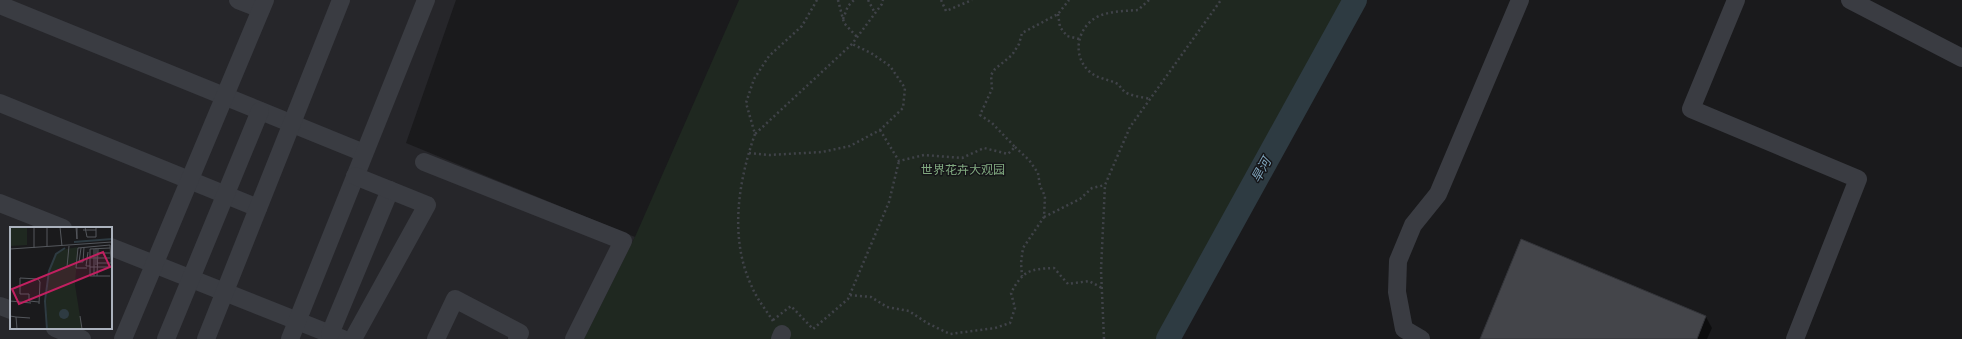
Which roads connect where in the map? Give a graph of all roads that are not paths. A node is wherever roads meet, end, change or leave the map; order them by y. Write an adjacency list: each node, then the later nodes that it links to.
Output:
1 (238, 0): 8 (street)
2 (341, 0): 13 (street)
3 (426, 0): 14 (street)
4 (1520, 0): 41 (street)
5 (1736, 0): 42 (street)
6 (1850, 0): 9 (street)
7 (0, 5): 10 (street)
8 (263, 5): 10 (street)
9 (1962, 58)
10 (224, 97): 12 (street); 17 (street)
11 (0, 103): 17 (street)
12 (260, 111): 13 (street); 19 (street)
13 (292, 124): 14 (street); 21 (street)
14 (364, 154): 16 (street)
15 (424, 162): 40 (street)
16 (355, 176): 18 (street); 29 (street)
17 (189, 180): 19 (street); 24 (street)
18 (390, 190): 31 (street); 37 (street)
19 (226, 195): 21 (street); 25 (street)
20 (0, 203): 22 (street)
21 (258, 208): 26 (street)
22 (60, 227)
23 (112, 247): 24 (street)
24 (154, 264): 25 (street); 33 (street)
25 (191, 279): 26 (street); 34 (street)
26 (225, 292): 29 (street); 35 (street)
27 (0, 306): 28 (street)
28 (10, 310)
29 (297, 321): 31 (street); 36 (street)
30 (57, 329): 32 (street)
31 (337, 336)
32 (82, 339)
33 (123, 339)
34 (166, 339)
35 (206, 339)
36 (290, 339)
37 (353, 339)
38 (436, 339): 39 (street)
39 (517, 339)
40 (574, 339)
41 (1421, 339)
42 (1795, 339)

